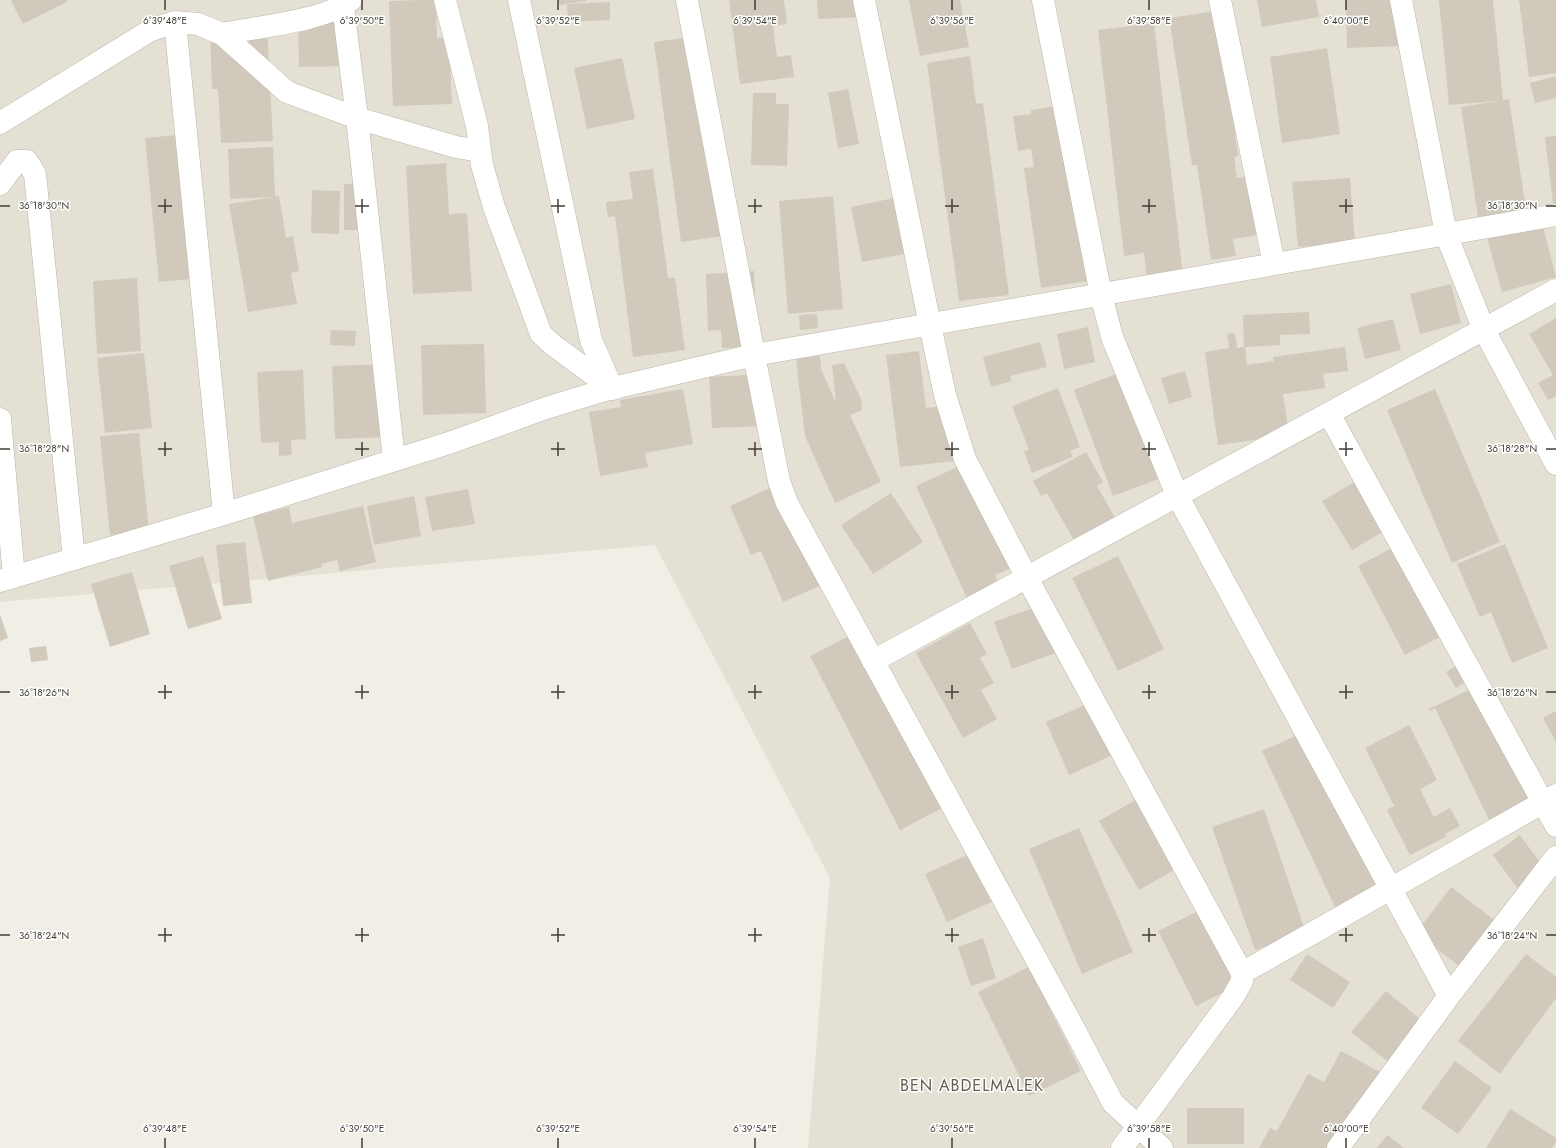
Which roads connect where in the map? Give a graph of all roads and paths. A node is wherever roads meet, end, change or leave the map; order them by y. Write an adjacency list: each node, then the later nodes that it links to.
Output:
1 (445, 0): 13 (street)
2 (518, 0): 23 (street)
3 (687, 0): 22 (street)
4 (864, 0): 20 (street)
5 (1043, 0): 19 (street)
6 (1220, 0): 17 (street)
7 (1400, 0): 16 (street)
8 (347, 3): 10 (street); 11 (street)
9 (175, 22): 10 (street); 12 (street); 29 (street)
10 (222, 34): 11 (street)
11 (357, 118): 13 (street); 26 (street)
12 (0, 123)
13 (480, 151): 23 (street)
14 (0, 184): 30 (street)
15 (1556, 215): 16 (street)
16 (1446, 234): 17 (street); 21 (street)
17 (1274, 264): 19 (street)
18 (1556, 290): 21 (street)
19 (1100, 295): 20 (street); 28 (street)
20 (930, 325): 22 (street); 31 (street)
21 (1484, 330): 24 (street); 27 (street)
22 (754, 356): 23 (street); 33 (street)
23 (613, 389): 26 (street)
24 (1330, 414): 28 (street); 34 (street)
25 (0, 419): 32 (street)
26 (394, 460): 29 (street)
27 (1556, 464)
28 (1177, 495): 31 (street); 37 (street)
29 (224, 514): 30 (street)
30 (74, 559): 32 (street)
31 (1026, 576): 33 (street); 38 (street)
32 (7, 579)
33 (873, 661): 40 (street)
34 (1549, 798): 35 (street); 37 (street)
35 (1556, 826)
36 (1556, 857): 39 (street)
37 (1391, 887): 38 (street); 39 (street)
38 (1242, 973): 40 (street)
39 (1449, 996): 43 (street)
40 (1137, 1127): 41 (street); 42 (street)
41 (1122, 1148)
42 (1162, 1148)
43 (1338, 1148)

